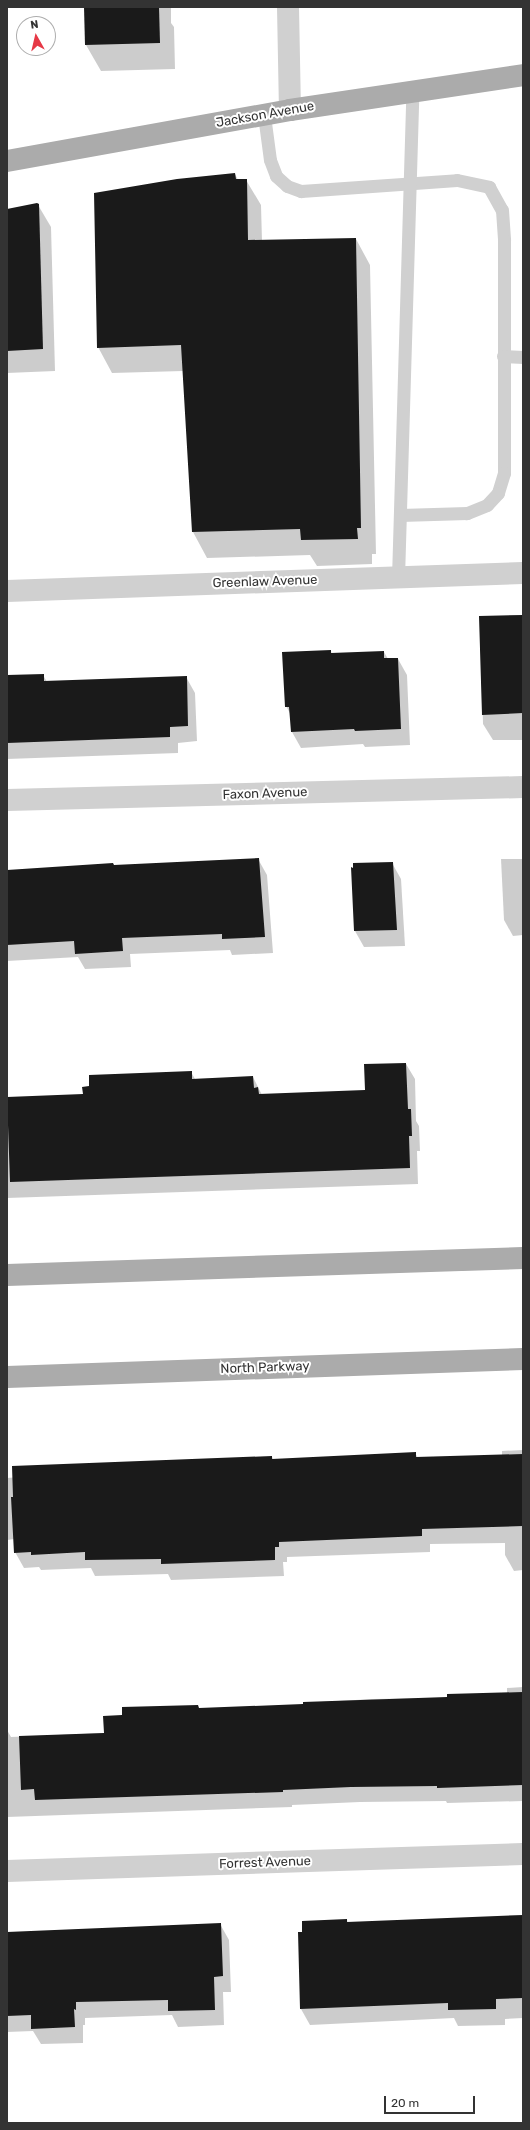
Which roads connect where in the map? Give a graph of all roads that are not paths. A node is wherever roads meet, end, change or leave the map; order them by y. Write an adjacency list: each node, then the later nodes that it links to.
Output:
1 (288, 7): 4 (street)
2 (523, 75): 3 (main road, Jackson Avenue)
3 (412, 92): 4 (main road, Jackson Avenue); 7 (lane)
4 (290, 110): 5 (main road, Jackson Avenue)
5 (264, 115): 6 (main road, Jackson Avenue); 7 (lane)
6 (7, 161)
7 (410, 183): 8 (lane); 10 (lane)
8 (503, 356): 9 (lane); 10 (lane)
9 (523, 357)
10 (400, 515): 12 (lane)
11 (523, 573): 12 (street, Greenlaw Avenue)
12 (398, 578): 13 (street, Greenlaw Avenue)
13 (7, 591)
14 (523, 787): 15 (street, Faxon Avenue)
15 (7, 800)
16 (523, 1258): 17 (main road)
17 (7, 1275)
18 (523, 1359): 19 (main road, North Parkway)
19 (7, 1377)
20 (523, 1854): 21 (street, Forrest Avenue)
21 (7, 1871)

